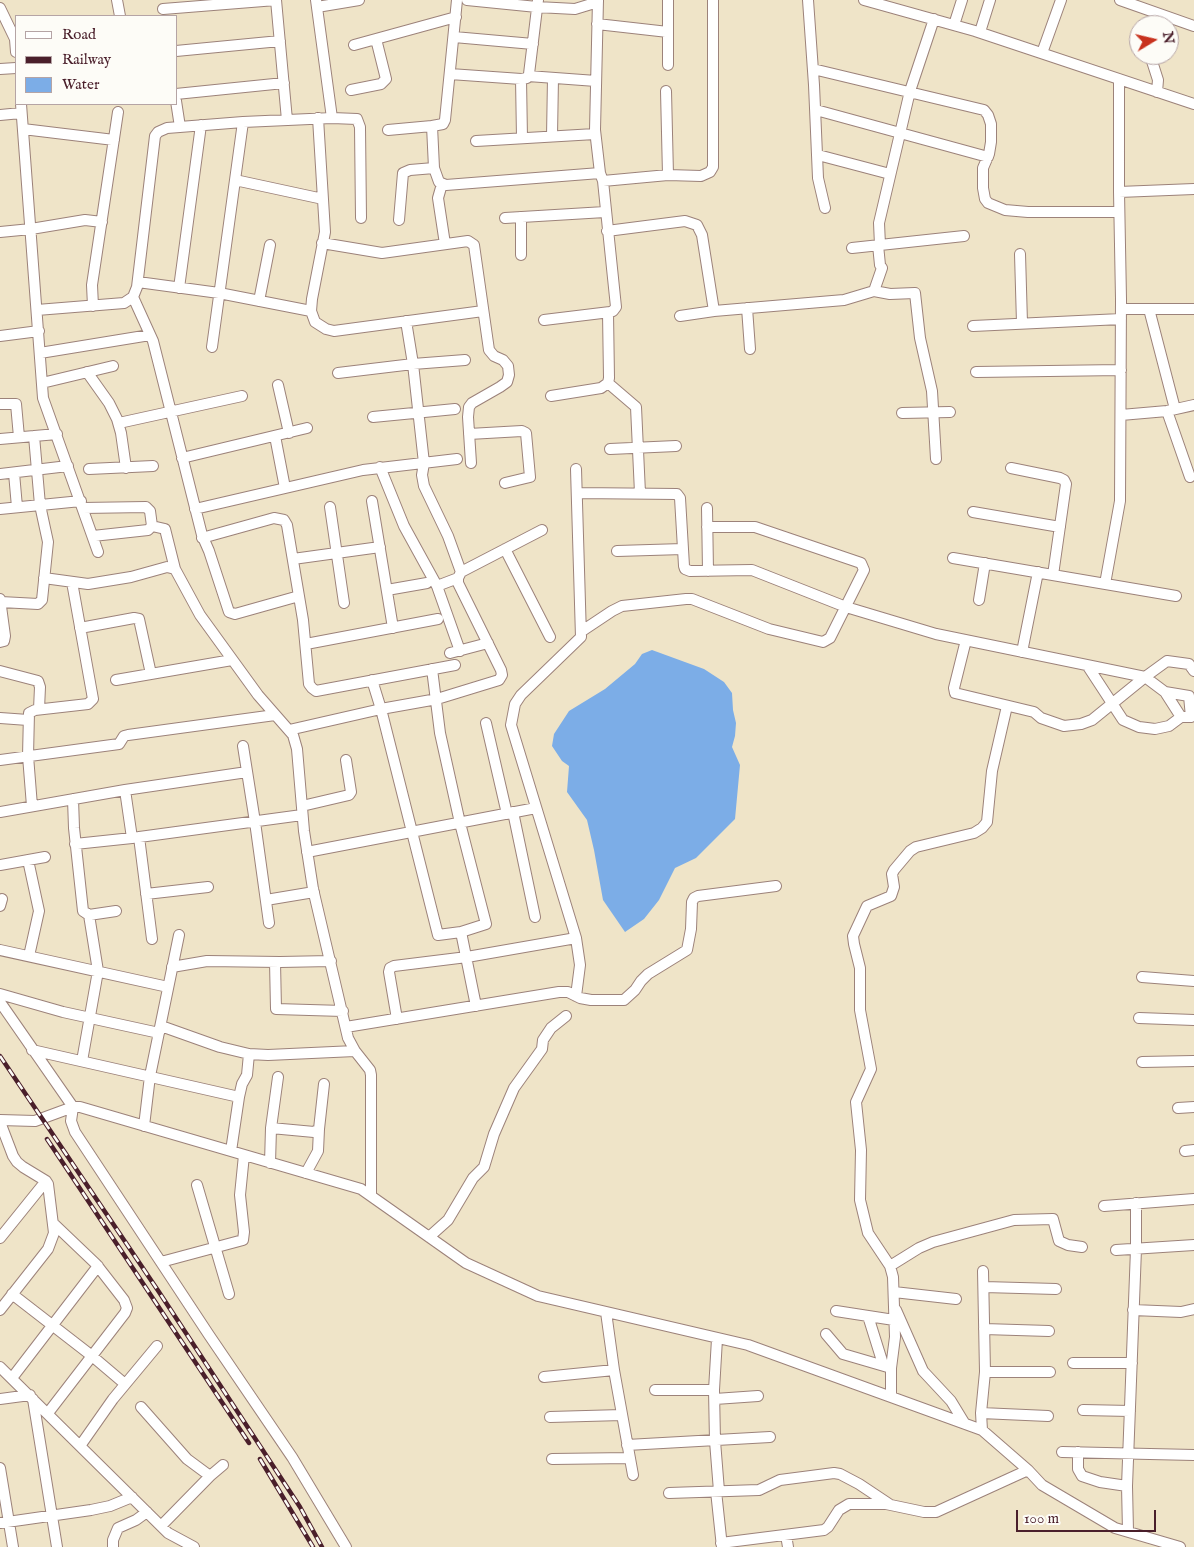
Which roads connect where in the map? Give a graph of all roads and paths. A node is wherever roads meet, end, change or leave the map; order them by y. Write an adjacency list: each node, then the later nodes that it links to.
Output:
1 (118, 0): 22 (street)
2 (276, 0): 20 (street); 33 (street)
3 (359, 0): 17 (street)
4 (457, 0): 23 (street)
5 (467, 0): 18 (street)
6 (668, 0): 28 (street)
7 (713, 0): 79 (street)
8 (808, 0): 42 (street)
9 (864, 0): 16 (street)
10 (962, 0): 26 (street)
11 (990, 0): 29 (street)
12 (1061, 0): 37 (street)
13 (1120, 0): 21 (street)
14 (1156, 0): 21 (street)
15 (598, 1): 18 (street); 25 (street)
16 (889, 3): 24 (street)
17 (317, 4): 61 (street)
18 (537, 4): 34 (street)
19 (0, 8): 31 (street)
20 (163, 8)
21 (1157, 13): 27 (street)
22 (120, 15)
23 (456, 17): 30 (street); 32 (street)
24 (934, 19): 26 (street); 51 (street)
25 (597, 24): 28 (street); 47 (street)
26 (954, 25): 29 (street)
27 (1194, 26)
28 (668, 32): 38 (street)
29 (980, 32): 37 (street)
30 (454, 37): 34 (street); 43 (street)
31 (15, 39)
32 (376, 39): 35 (street); 49 (street)
33 (280, 41): 36 (street); 48 (street)
34 (533, 44): 44 (street)
35 (354, 45)
36 (178, 51)
37 (1042, 53): 46 (street)
38 (668, 65)
39 (1153, 65): 52 (street)
40 (15, 68): 41 (street)
41 (0, 69)
42 (813, 69): 51 (street); 57 (street)
43 (450, 74): 44 (street); 65 (street)
44 (524, 78): 45 (street); 72 (street)
45 (553, 78): 47 (street); 71 (street)
46 (1119, 79): 52 (street); 84 (street)
47 (596, 81): 70 (street)
48 (284, 83): 53 (street); 62 (street)
49 (351, 90)
50 (666, 91): 79 (street)
51 (910, 91): 69 (street); 76 (street)
52 (1157, 92): 54 (street)
53 (178, 94)
54 (1194, 104)
55 (177, 105): 66 (street)
56 (21, 108): 59 (street); 67 (street)
57 (816, 110): 69 (street); 75 (street)
58 (118, 112): 73 (street)
59 (0, 114)
60 (318, 118): 61 (street); 62 (street); 85 (street)
61 (332, 118): 90 (street)
62 (287, 120): 63 (street)
63 (243, 122): 64 (street); 81 (street)
64 (201, 125): 66 (street); 106 (street)
65 (432, 126): 68 (street); 77 (street)
66 (180, 127): 105 (street)
67 (23, 129): 73 (street); 94 (street)
68 (388, 130)
69 (900, 132): 76 (street); 78 (street)
70 (596, 134): 71 (street); 80 (street)
71 (552, 136): 72 (street)
72 (522, 138): 74 (street)
73 (114, 140): 93 (street)
74 (476, 141)
75 (818, 155): 78 (street); 86 (street)
76 (988, 157): 88 (street)
77 (434, 168): 82 (street); 92 (street)
78 (890, 174): 101 (street)
79 (668, 175): 80 (street)
80 (602, 177): 82 (street); 87 (street)
81 (235, 180): 85 (street); 108 (street)
82 (442, 184): 99 (street)
83 (1194, 189): 84 (street)
84 (1119, 192): 88 (street)
85 (323, 198): 98 (street)
86 (825, 208)
87 (605, 212): 89 (street); 95 (street)
88 (1119, 212): 120 (street)
89 (520, 217): 91 (street); 104 (street)
90 (361, 218)
91 (504, 218)
92 (399, 220)
93 (102, 222): 94 (street); 111 (street)
94 (31, 229): 96 (street); 115 (street)
95 (607, 231): 118 (street); 119 (street)
96 (0, 232)
97 (964, 236): 101 (street)
98 (322, 243): 99 (street); 116 (street)
99 (445, 244): 117 (street)
100 (270, 245): 110 (street)
101 (879, 245): 102 (street); 107 (street)
102 (852, 248)
103 (1020, 254): 124 (street)
104 (521, 255)
105 (138, 282): 106 (street); 109 (street)
106 (179, 288): 108 (street)
107 (874, 290): 112 (street); 149 (street)
108 (219, 293): 110 (street); 129 (street)
109 (132, 298): 111 (street); 127 (street)
110 (259, 301): 116 (street)
111 (93, 306): 115 (street)
112 (747, 308): 118 (street); 130 (street)
113 (1149, 309): 114 (street); 120 (street); 147 (street)
114 (1194, 309)
115 (37, 310): 126 (street)
116 (311, 311): 123 (street)
117 (483, 311): 123 (street); 159 (street)
118 (714, 311): 121 (street)
119 (608, 312): 122 (street); 140 (street)
120 (1121, 314): 124 (street); 135 (street)
121 (680, 316)
122 (544, 320)
123 (406, 321): 133 (street)
124 (1022, 324): 125 (street)
125 (974, 326)
126 (39, 331): 128 (street); 131 (street)
127 (150, 335): 131 (street); 148 (street)
128 (0, 336)
129 (212, 347)
130 (750, 349)
131 (40, 353): 139 (street)
132 (465, 360): 133 (street)
133 (413, 364): 138 (street); 151 (street)
134 (113, 366): 136 (street)
135 (1121, 370): 137 (street); 153 (street)
136 (87, 372): 139 (street); 155 (street)
137 (976, 372)
138 (338, 373)
139 (42, 383): 158 (street)
140 (608, 383): 143 (street); 165 (street)
141 (278, 385): 157 (street)
142 (242, 396): 148 (street)
143 (551, 396)
144 (0, 404): 162 (street)
145 (1194, 405): 147 (street)
146 (455, 409): 151 (street)
147 (1171, 410): 153 (street); 182 (street)
148 (170, 411): 155 (street); 167 (street)
149 (934, 412): 150 (street); 152 (street); 169 (street)
150 (950, 412)
151 (417, 413): 154 (street); 170 (street)
152 (902, 413)
153 (1121, 415): 219 (street)
154 (374, 418)
155 (119, 423): 175 (street)
156 (307, 428): 157 (street)
157 (288, 433): 161 (street)
158 (57, 434): 160 (street); 172 (street)
159 (469, 434): 171 (street); 183 (street)
160 (34, 436): 162 (street); 179 (street)
161 (275, 436): 167 (street); 184 (street)
162 (19, 437): 163 (street)
163 (0, 439)
164 (676, 446): 165 (street)
165 (638, 447): 166 (street); 186 (street)
166 (610, 449)
167 (182, 458): 194 (street)
168 (457, 459): 170 (street)
169 (936, 459)
170 (424, 462): 174 (street); 215 (street)
171 (470, 463)
172 (68, 466): 179 (street); 188 (street)
173 (153, 466): 175 (street)
174 (380, 467): 184 (street); 218 (street)
175 (126, 468): 177 (street)
176 (1011, 468): 198 (street)
177 (89, 469)
178 (576, 469): 185 (street)
179 (38, 470): 180 (street); 189 (street)
180 (14, 473): 181 (street); 190 (street)
181 (0, 474)
182 (1190, 477)
183 (505, 483)
184 (286, 488): 194 (street)
185 (577, 493): 186 (street); 230 (street)
186 (640, 493): 204 (street)
187 (372, 501): 202 (street)
188 (82, 504): 189 (street); 196 (street); 200 (street)
189 (40, 505): 190 (street); 216 (street)
190 (18, 507): 193 (street)
191 (330, 507): 207 (street)
192 (706, 508): 197 (street)
193 (0, 509)
194 (195, 509): 201 (street)
195 (973, 512): 198 (street)
196 (152, 526): 200 (street); 211 (street)
197 (707, 527): 212 (street); 226 (street)
198 (1060, 527): 214 (street)
199 (542, 530): 203 (street)
200 (93, 536): 206 (street)
201 (202, 538): 209 (street); 221 (street)
202 (380, 546): 207 (street); 220 (street)
203 (505, 549): 215 (street); 231 (street)
204 (683, 549): 205 (street); 212 (street)
205 (617, 551)
206 (98, 552)
207 (336, 552): 209 (street); 225 (street)
208 (952, 558): 210 (street)
209 (293, 559): 221 (street)
210 (985, 563): 213 (street); 223 (street)
211 (174, 569): 217 (street); 237 (street)
212 (708, 571): 226 (street)
213 (1038, 572): 214 (street); 236 (street)
214 (1053, 574): 219 (street)
215 (459, 575): 218 (street); 234 (street)
216 (44, 578): 217 (street); 224 (street)
217 (72, 582): 228 (street)
218 (432, 584): 220 (street); 234 (street)
219 (1105, 584): 222 (street)
220 (387, 590): 229 (street)
221 (299, 596): 235 (street)
222 (1176, 596)
223 (979, 600)
224 (0, 601): 233 (street)
225 (344, 603)
226 (846, 607): 230 (street); 232 (street)
227 (438, 619): 229 (street)
228 (80, 628): 243 (street); 251 (street)
229 (393, 628): 235 (street)
230 (582, 631): 267 (street)
231 (550, 637)
232 (966, 640): 236 (street); 250 (street)
233 (0, 642)
234 (488, 643): 248 (street)
235 (306, 644): 246 (street)
236 (1022, 652): 239 (street)
237 (232, 660): 243 (street); 253 (street)
238 (455, 664): 240 (street)
239 (1087, 665): 244 (street); 249 (street)
240 (432, 669): 246 (street); 248 (street)
241 (0, 671): 251 (street)
242 (1194, 671): 244 (street)
243 (152, 674): 245 (street)
244 (1145, 677): 247 (street); 249 (street)
245 (116, 680)
246 (372, 680): 252 (street)
247 (1165, 692): 254 (street); 254 (street)
248 (437, 699): 252 (street); 272 (street)
249 (1113, 704): 250 (street); 254 (street)
250 (1007, 706): 352 (street)
251 (39, 709): 256 (street)
252 (381, 709): 258 (street); 273 (street)
253 (275, 715): 258 (street); 260 (street)
254 (1181, 717)
255 (0, 718): 256 (street)
256 (28, 720): 260 (street)
257 (486, 723): 270 (street)
258 (289, 730): 268 (street)
259 (243, 746): 263 (street)
260 (28, 756): 261 (street); 266 (street)
261 (0, 760)
262 (346, 760): 268 (street)
263 (247, 772): 264 (street); 271 (street)
264 (125, 790): 265 (street); 274 (street)
265 (73, 799): 266 (street); 275 (street)
266 (32, 806): 269 (street)
267 (536, 808): 270 (street); 291 (street)
268 (302, 811): 271 (street); 276 (street)
269 (0, 812)
270 (510, 813): 272 (street); 287 (street)
271 (255, 822): 274 (street); 284 (street)
272 (460, 823): 273 (street); 289 (street)
273 (412, 833): 276 (street); 289 (street)
274 (136, 838): 275 (street); 283 (street)
275 (76, 844): 286 (street)
276 (307, 852): 282 (street)
277 (45, 856): 278 (street)
278 (28, 860): 279 (street); 294 (street)
279 (0, 865)
280 (776, 886): 304 (street)
281 (208, 887): 283 (street)
282 (314, 892): 284 (street); 296 (street)
283 (146, 894): 292 (street)
284 (266, 900): 288 (street)
285 (116, 911): 286 (street)
286 (89, 915): 299 (street)
287 (535, 917)
288 (269, 923)
289 (461, 932): 295 (street)
290 (179, 935): 298 (street)
291 (576, 938): 295 (street); 304 (street)
292 (152, 939)
293 (0, 950): 294 (street)
294 (29, 956): 299 (street)
295 (467, 957): 306 (street); 311 (street)
296 (331, 961): 297 (street); 307 (street)
297 (275, 962): 298 (street); 307 (street)
298 (172, 967): 302 (street)
299 (98, 972): 302 (street); 309 (street)
300 (1142, 977): 301 (street)
301 (1194, 981)
302 (168, 987): 314 (street)
303 (0, 994): 309 (street)
304 (576, 996): 306 (street)
305 (0, 1002): 315 (street)
306 (476, 1006): 311 (street)
307 (343, 1011): 313 (street)
308 (566, 1016): 344 (street)
309 (89, 1018): 314 (street); 318 (street)
310 (1139, 1018): 312 (street)
311 (397, 1019): 313 (street)
312 (1194, 1020)
313 (346, 1027): 316 (street)
314 (160, 1030): 317 (street); 321 (street)
315 (32, 1050): 318 (street); 325 (street)
316 (355, 1052): 317 (street); 338 (street)
317 (249, 1054): 324 (street)
318 (82, 1061): 321 (street)
319 (1194, 1061): 320 (street)
320 (1142, 1062)
321 (150, 1076): 324 (street); 329 (street)
322 (278, 1077): 330 (street)
323 (324, 1084): 331 (street)
324 (239, 1097): 332 (street)
325 (73, 1107): 328 (street); 329 (street); 350 (street)
326 (1194, 1107): 327 (street)
327 (1178, 1108)
328 (0, 1121): 336 (street)
329 (144, 1126): 332 (street)
330 (272, 1128): 331 (street); 334 (street)
331 (319, 1129): 335 (street)
332 (231, 1151): 333 (street)
333 (244, 1155): 334 (street); 346 (street)
334 (270, 1163): 335 (street)
335 (306, 1173): 338 (street)
336 (46, 1181): 342 (street); 343 (street)
337 (197, 1185): 346 (street)
338 (371, 1196): 344 (street)
339 (1194, 1199): 340 (street)
340 (1136, 1203): 341 (street); 348 (street)
341 (1104, 1206)
342 (53, 1223): 351 (street); 357 (street)
343 (1, 1234)
344 (429, 1237): 365 (street)
345 (1194, 1245): 348 (street)
346 (214, 1247): 350 (street); 358 (street)
347 (1082, 1247): 352 (street)
348 (1136, 1249): 349 (street); 363 (street)
349 (1116, 1250)
350 (161, 1262): 432 (street)
351 (98, 1266): 368 (street); 374 (street)
352 (890, 1266): 356 (street)
353 (983, 1271): 354 (street)
354 (984, 1287): 355 (street); 369 (street)
355 (1056, 1289)
356 (894, 1292): 359 (street); 360 (street)
357 (12, 1294): 362 (street); 368 (street)
358 (229, 1294)
359 (956, 1299)
360 (894, 1304): 367 (street); 399 (street)
361 (1194, 1309): 363 (street)
362 (0, 1310)
363 (1134, 1310): 376 (street)
364 (836, 1311): 366 (street)
365 (606, 1312): 372 (street); 379 (street)
366 (868, 1316): 367 (street); 378 (street)
367 (894, 1320): 378 (street)
368 (53, 1326): 374 (street); 383 (street)
369 (984, 1329): 370 (street); 380 (street)
370 (1049, 1331)
371 (826, 1334): 378 (street)
372 (717, 1339): 386 (street); 389 (street)
373 (157, 1346): 384 (street)
374 (92, 1356): 384 (street); 394 (street)
375 (1073, 1362): 376 (street)
376 (1132, 1363): 393 (street)
377 (0, 1366): 383 (street)
378 (887, 1366): 389 (street)
379 (614, 1370): 382 (street); 396 (street)
380 (985, 1372): 381 (street); 395 (street)
381 (1050, 1372)
382 (544, 1377)
383 (12, 1378): 388 (street)
384 (125, 1384): 404 (street)
385 (655, 1390): 386 (street)
386 (714, 1395): 387 (street); 402 (street)
387 (758, 1396)
388 (32, 1397): 390 (street); 394 (street); 422 (street)
389 (890, 1397): 399 (street)
390 (0, 1398)
391 (141, 1407): 415 (street)
392 (1083, 1410): 393 (street)
393 (1130, 1411): 407 (street)
394 (48, 1413): 404 (street)
395 (981, 1413): 397 (street); 400 (street)
396 (622, 1415): 398 (street); 403 (street)
397 (1048, 1416)
398 (550, 1418)
399 (965, 1424): 400 (street)
400 (982, 1430): 413 (street)
401 (770, 1437): 402 (street)
402 (715, 1441): 403 (street); 417 (street)
403 (627, 1444): 409 (street)
404 (80, 1446): 419 (street)
405 (1062, 1452): 406 (street)
406 (1078, 1452): 407 (street); 416 (street)
407 (1128, 1455): 408 (street); 416 (street)
408 (1194, 1455)
409 (630, 1458): 410 (street); 414 (street)
410 (552, 1459)
411 (223, 1465): 415 (street)
412 (0, 1468): 423 (street)
413 (1028, 1470): 420 (street); 425 (street)
414 (633, 1475)
415 (210, 1476): 424 (street)
416 (1127, 1486): 425 (street)
417 (717, 1491): 418 (street); 420 (street); 427 (street)
418 (669, 1493)
419 (132, 1497): 421 (street); 422 (street)
420 (888, 1504): 426 (street)
421 (147, 1512): 424 (street); 430 (street)
422 (53, 1516): 423 (street); 429 (street)
423 (4, 1522): 428 (street)
424 (161, 1526): 431 (street)
425 (1128, 1532): 434 (street)
426 (786, 1535): 427 (street); 433 (street)
427 (721, 1545)
428 (13, 1547)
429 (57, 1547)
430 (114, 1547)
431 (194, 1547)
432 (346, 1547)
433 (788, 1547)
434 (1180, 1547)

